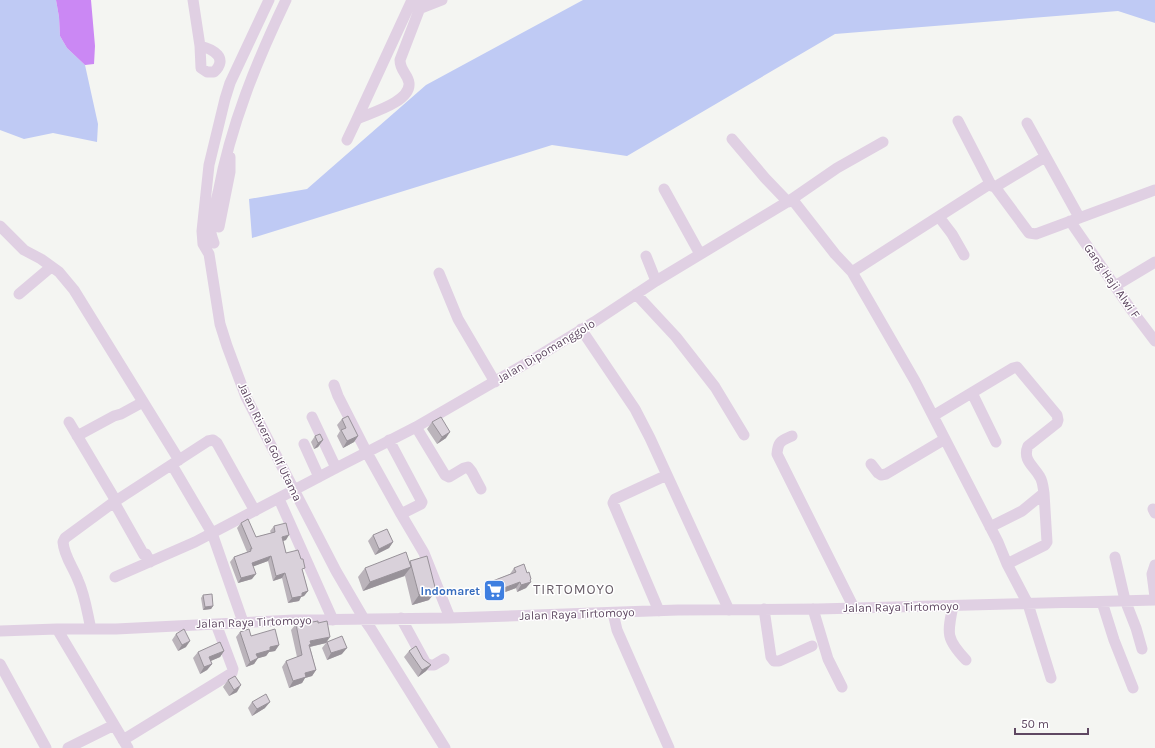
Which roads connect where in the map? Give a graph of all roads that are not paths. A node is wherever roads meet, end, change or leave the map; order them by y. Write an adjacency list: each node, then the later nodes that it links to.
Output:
1 (193, 0): 6 (street)
2 (269, 0): 7 (street, Jalan Rivera Golf Utama)
3 (286, 0): 8 (street)
4 (442, 0): 5 (street)
5 (416, 3): 9 (street); 9 (street)
6 (200, 46)
7 (224, 99): 8 (street); 23 (street, Jalan Rivera Golf Utama)
8 (241, 104): 23 (street)
9 (357, 119): 13 (street)
10 (958, 121): 16 (street)
11 (1028, 123): 15 (street, Gang Haji Alwi F)
12 (732, 139): 19 (street)
13 (347, 140)
14 (883, 142): 19 (street, Jalan Dipomanggolo)
15 (1045, 157): 16 (street); 21 (street, Gang Haji Alwi F)
16 (993, 186): 20 (street); 21 (street)
17 (664, 189): 24 (street)
18 (1155, 190): 21 (street)
19 (790, 201): 24 (street, Jalan Dipomanggolo); 29 (street)
20 (939, 217): 25 (street); 29 (street)
21 (1074, 219): 32 (street, Gang Haji Alwi F)
22 (0, 226): 28 (street)
23 (209, 244): 59 (street, Jalan Rivera Golf Utama)
24 (700, 254): 31 (street, Jalan Dipomanggolo)
25 (964, 255)
26 (646, 256): 31 (street)
27 (1155, 262): 32 (street)
28 (51, 267): 33 (street); 40 (street)
29 (852, 272): 41 (street)
30 (440, 273): 37 (street)
31 (656, 281): 34 (street, Jalan Dipomanggolo)
32 (1115, 286): 36 (street, Gang Haji Alwi F)
33 (19, 294)
34 (636, 294): 35 (street, Jalan Dipomanggolo); 45 (street)
35 (581, 329): 37 (street, Jalan Dipomanggolo); 56 (street)
36 (1155, 341)
37 (495, 382): 44 (street, Jalan Dipomanggolo)
38 (334, 385): 52 (street)
39 (972, 393): 41 (street); 50 (street); 60 (street)
40 (143, 402): 46 (street); 53 (street)
41 (933, 416): 48 (street)
42 (312, 417): 55 (street)
43 (68, 422): 46 (street)
44 (416, 427): 49 (street, Jalan Dipomanggolo); 58 (street)
45 (744, 435)
46 (77, 436): 62 (street)
47 (792, 436): 77 (street)
48 (945, 439): 54 (street); 65 (street)
49 (389, 440): 52 (street, Jalan Dipomanggolo); 64 (street)
50 (996, 442)
51 (304, 444): 57 (street)
52 (366, 451): 55 (street, Jalan Dipomanggolo); 64 (street)
53 (176, 462): 62 (street); 63 (street); 66 (street)
54 (871, 464)
55 (336, 468): 57 (street, Jalan Dipomanggolo)
56 (667, 475): 80 (street); 81 (street)
57 (319, 477): 59 (street, Jalan Dipomanggolo)
58 (481, 489)
59 (294, 491): 61 (street, Jalan Dipomanggolo); 85 (street, Jalan Rivera Golf Utama)
60 (1044, 493): 65 (street); 69 (street)
61 (279, 499): 63 (street, Jalan Dipomanggolo); 86 (street)
62 (115, 502): 68 (street); 90 (street)
63 (255, 511): 66 (street, Jalan Dipomanggolo)
64 (401, 514): 84 (street)
65 (990, 527): 69 (street)
66 (212, 534): 68 (street, Jalan Dipomanggolo); 87 (street)
67 (1115, 557): 73 (street)
68 (150, 562): 71 (street, Jalan Dipomanggolo)
69 (1007, 564): 75 (street)
70 (1155, 566): 72 (street)
71 (115, 577)
72 (1155, 598): 73 (street, Jalan Raya Tirtomoyo)
73 (1125, 600): 74 (street, Jalan Raya Tirtomoyo); 93 (street)
74 (1102, 602): 75 (street, Jalan Raya Tirtomoyo); 99 (street)
75 (1028, 604): 76 (street, Jalan Raya Tirtomoyo); 97 (street)
76 (953, 606): 77 (street, Jalan Raya Tirtomoyo); 95 (street)
77 (854, 608): 79 (street, Jalan Raya Tirtomoyo)
78 (764, 609): 79 (street, Jalan Raya Tirtomoyo); 80 (street, Jalan Raya Tirtomoyo); 92 (street)
79 (813, 609): 98 (street)
80 (729, 610): 81 (street, Jalan Raya Tirtomoyo)
81 (659, 611): 82 (street, Jalan Raya Tirtomoyo)
82 (613, 613): 84 (street, Jalan Raya Tirtomoyo); 105 (street)
83 (401, 618): 84 (street, Jalan Raya Tirtomoyo); 85 (street, Jalan Raya Tirtomoyo); 94 (street)
84 (450, 618)
85 (364, 619): 86 (street, Jalan Raya Tirtomoyo); 104 (street, Jalan Rivera Golf Utama)
86 (333, 620): 87 (street, Jalan Raya Tirtomoyo)
87 (243, 622): 88 (street, Jalan Raya Tirtomoyo)
88 (216, 624): 90 (street, Jalan Raya Tirtomoyo); 101 (street)
89 (57, 629): 90 (street, Jalan Raya Tirtomoyo); 91 (street, Jalan Raya Tirtomoyo); 100 (street)
90 (91, 629)
91 (0, 631)
92 (812, 646)
93 (1142, 649)
94 (444, 659)
95 (966, 660)
96 (0, 664): 102 (street)
97 (1052, 678)
98 (842, 687)
99 (1133, 688)
100 (114, 725): 101 (street); 103 (street)
101 (125, 744)
102 (46, 748)
103 (68, 748)
104 (445, 748)
105 (669, 748)

